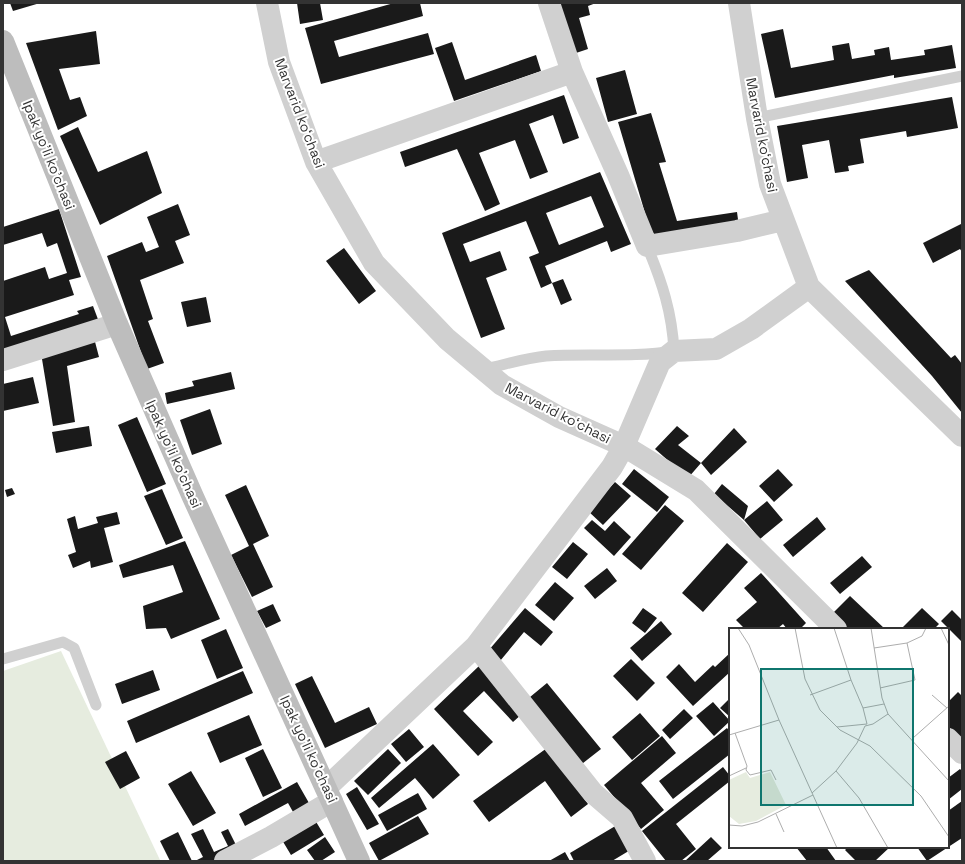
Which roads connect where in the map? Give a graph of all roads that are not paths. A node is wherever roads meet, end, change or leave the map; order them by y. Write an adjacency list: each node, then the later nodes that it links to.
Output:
1 (267, 3): 8 (street, Marvarid koʻchasi)
2 (549, 3): 5 (street)
3 (738, 3): 7 (street, Marvarid koʻchasi)
4 (3, 41): 12 (main road, Ipak yo'li ko'chasi)
5 (572, 72): 8 (street); 10 (street)
6 (962, 76): 7 (lane)
7 (757, 118): 9 (street, Marvarid koʻchasi)
8 (316, 162): 15 (street, Marvarid koʻchasi)
9 (783, 220): 10 (street); 11 (street, Marvarid koʻchasi)
10 (647, 246): 13 (lane)
11 (809, 287): 13 (street); 16 (street, Marvarid koʻchasi)
12 (117, 324): 14 (street); 24 (main road, Ipak yo'li ko'chasi)
13 (674, 351): 15 (lane); 17 (street)
14 (3, 360)
15 (484, 369): 17 (street, Marvarid koʻchasi)
16 (962, 436)
17 (624, 446): 18 (street, Marvarid koʻchasi); 19 (street)
18 (835, 628)
19 (476, 646): 24 (street); 27 (street)
20 (3, 659): 21 (lane)
21 (96, 705)
22 (949, 740): 23 (street)
23 (962, 753)
24 (329, 794): 25 (street); 26 (main road, Ipak yo'li ko'chasi)
25 (225, 861)
26 (359, 861)
27 (645, 861)

